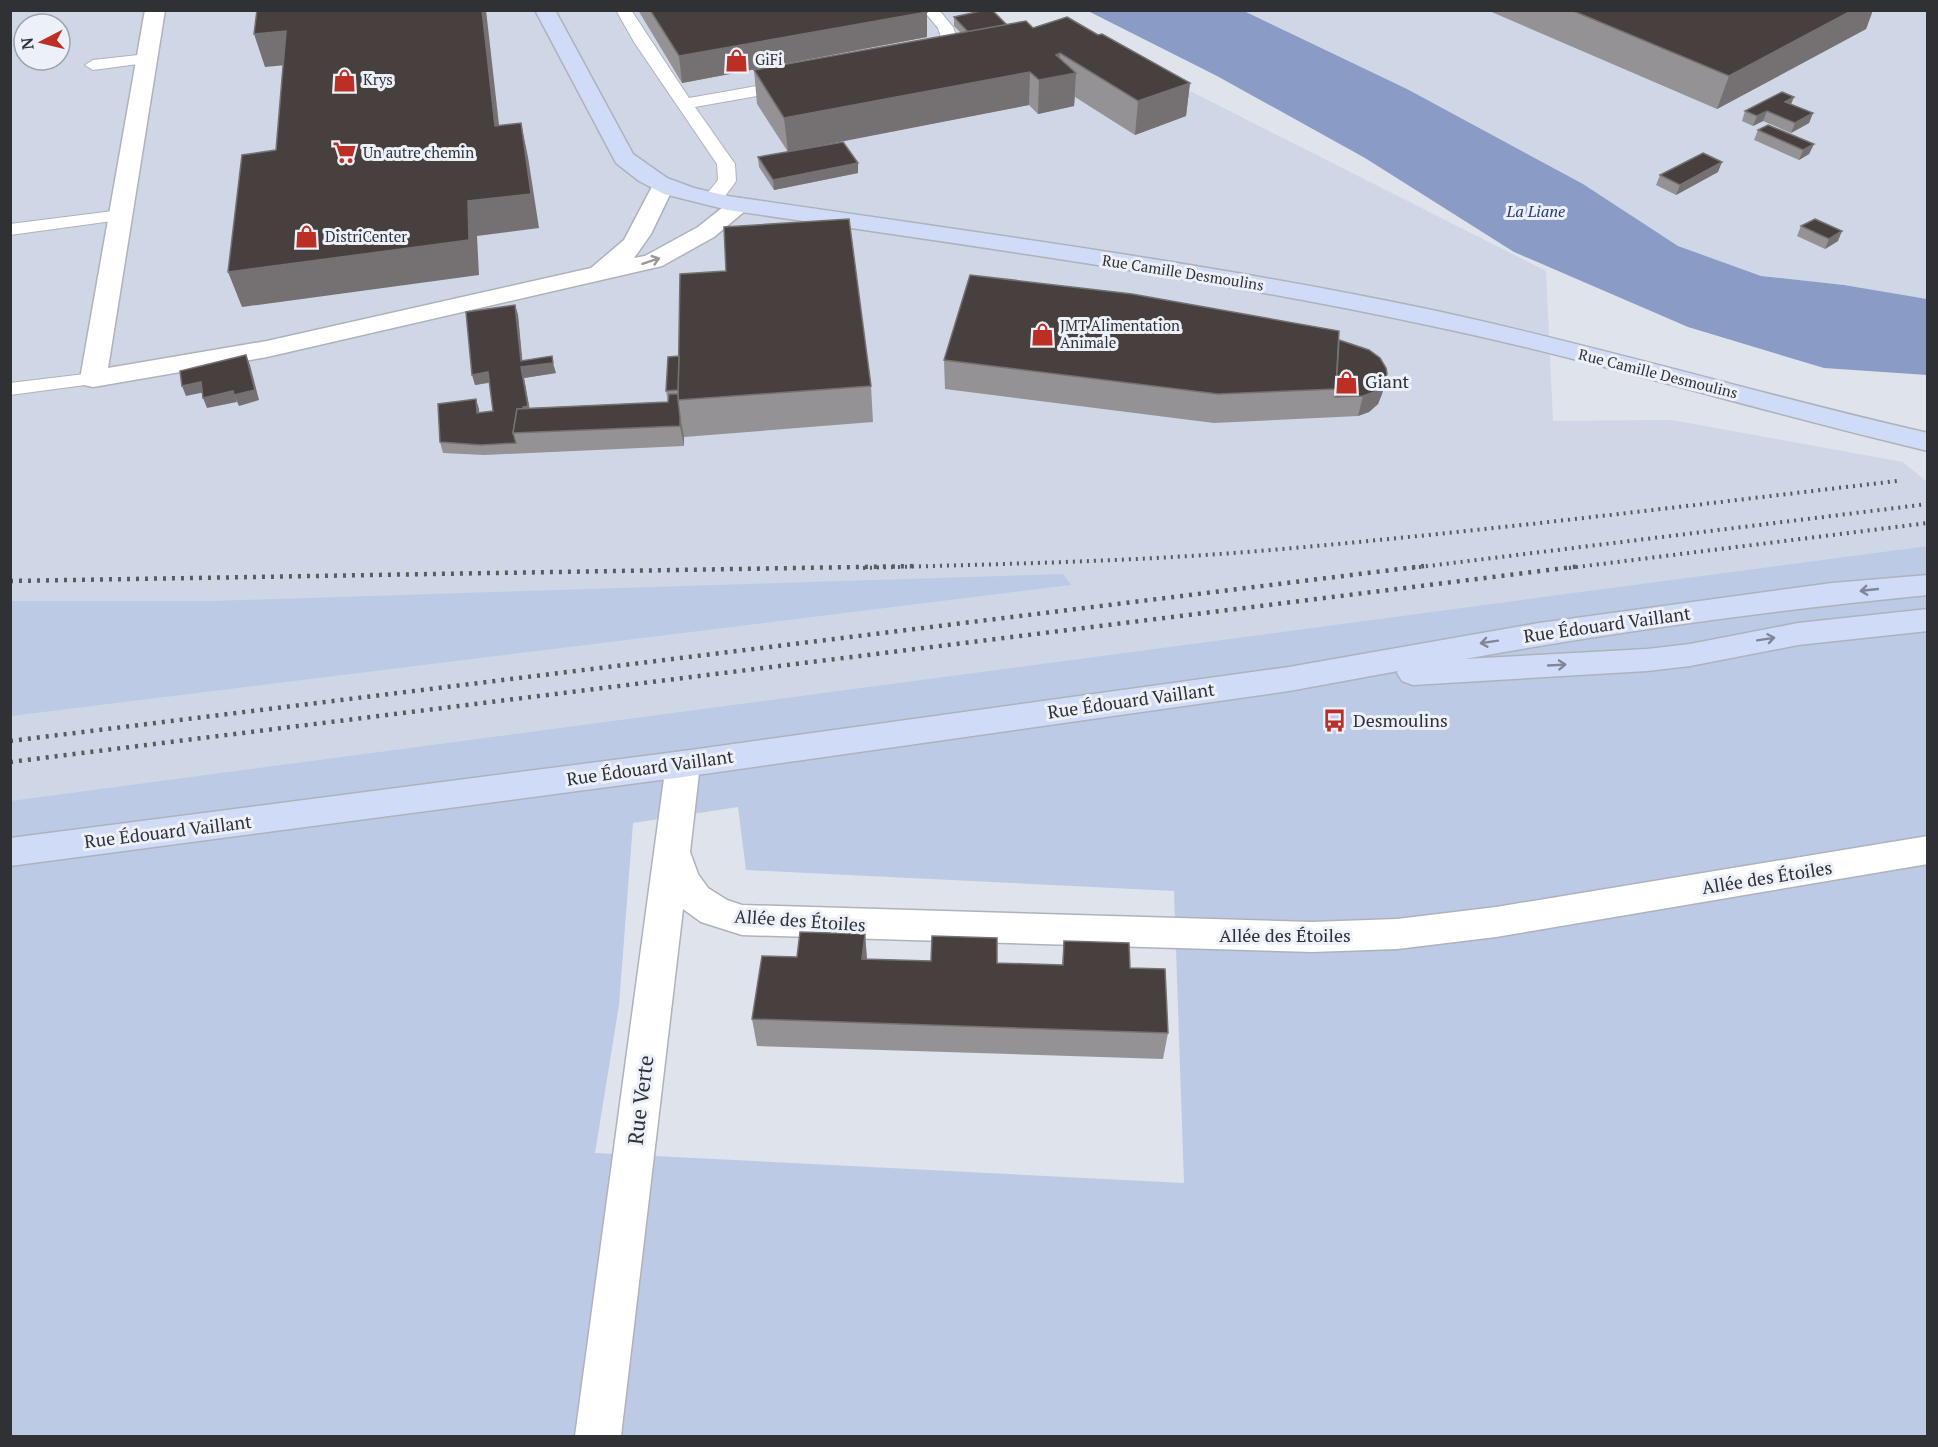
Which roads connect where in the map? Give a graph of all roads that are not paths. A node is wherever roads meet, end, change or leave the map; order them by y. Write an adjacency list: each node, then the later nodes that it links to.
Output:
1 (155, 10): 5 (street)
2 (623, 10): 9 (lane)
3 (930, 10): 6 (lane)
4 (545, 13): 10 (street, Rue Camille Desmoulins)
5 (147, 59): 7 (lane); 13 (street)
6 (925, 61)
7 (93, 65)
8 (811, 82): 9 (lane)
9 (685, 104): 11 (lane)
10 (663, 186): 11 (street, Rue Camille Desmoulins); 15 (street)
11 (711, 200): 12 (street, Rue Camille Desmoulins)
12 (740, 205): 15 (street, one-way to 12); 18 (street, Rue Camille Desmoulins)
13 (121, 215): 14 (lane); 16 (street)
14 (10, 230)
15 (594, 274): 16 (street)
16 (93, 379): 17 (lane)
17 (10, 389)
18 (1899, 436): 19 (street, Rue Camille Desmoulins); 20 (street, Rue Camille Desmoulins)
19 (1928, 442)
20 (1928, 451)
21 (1928, 585): 23 (street, Rue Édouard Vaillant, one-way to 23)
22 (1928, 620): 23 (street, Rue Édouard Vaillant, one-way to 22)
23 (1289, 679): 24 (street, Rue Édouard Vaillant)
24 (683, 764): 26 (street, Rue Édouard Vaillant); 27 (street, Rue Verte)
25 (1928, 850): 27 (street, Allée des Étoiles)
26 (10, 852)
27 (672, 852): 28 (street, Rue Verte)
28 (598, 1437)

